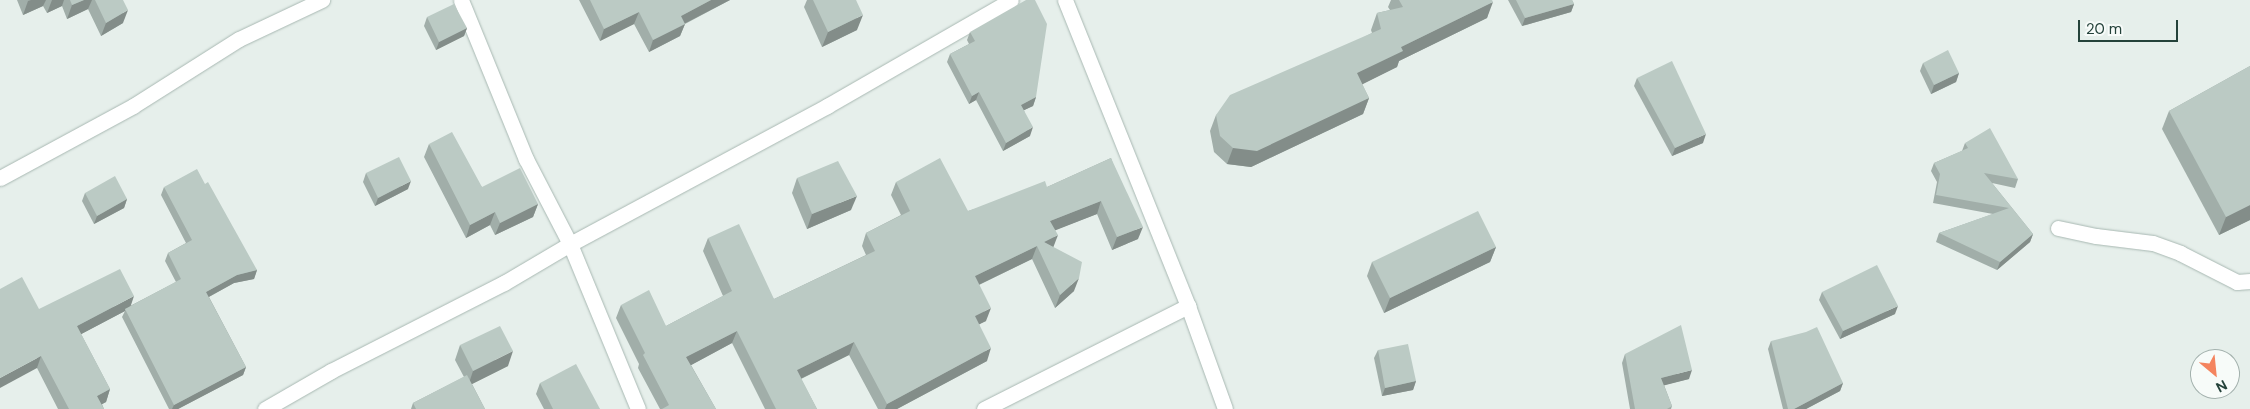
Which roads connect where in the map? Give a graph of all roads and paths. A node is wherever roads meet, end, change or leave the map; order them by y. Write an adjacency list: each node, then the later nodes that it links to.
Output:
1 (322, 0): 5 (street)
2 (461, 0): 7 (street)
3 (1012, 0): 7 (street)
4 (1065, 0): 9 (street)
5 (0, 178)
6 (2058, 228): 8 (street)
7 (570, 244): 10 (street); 11 (street)
8 (2250, 281)
9 (1188, 306): 12 (street); 13 (street)
10 (265, 409)
11 (638, 409)
12 (984, 409)
13 (1225, 409)

